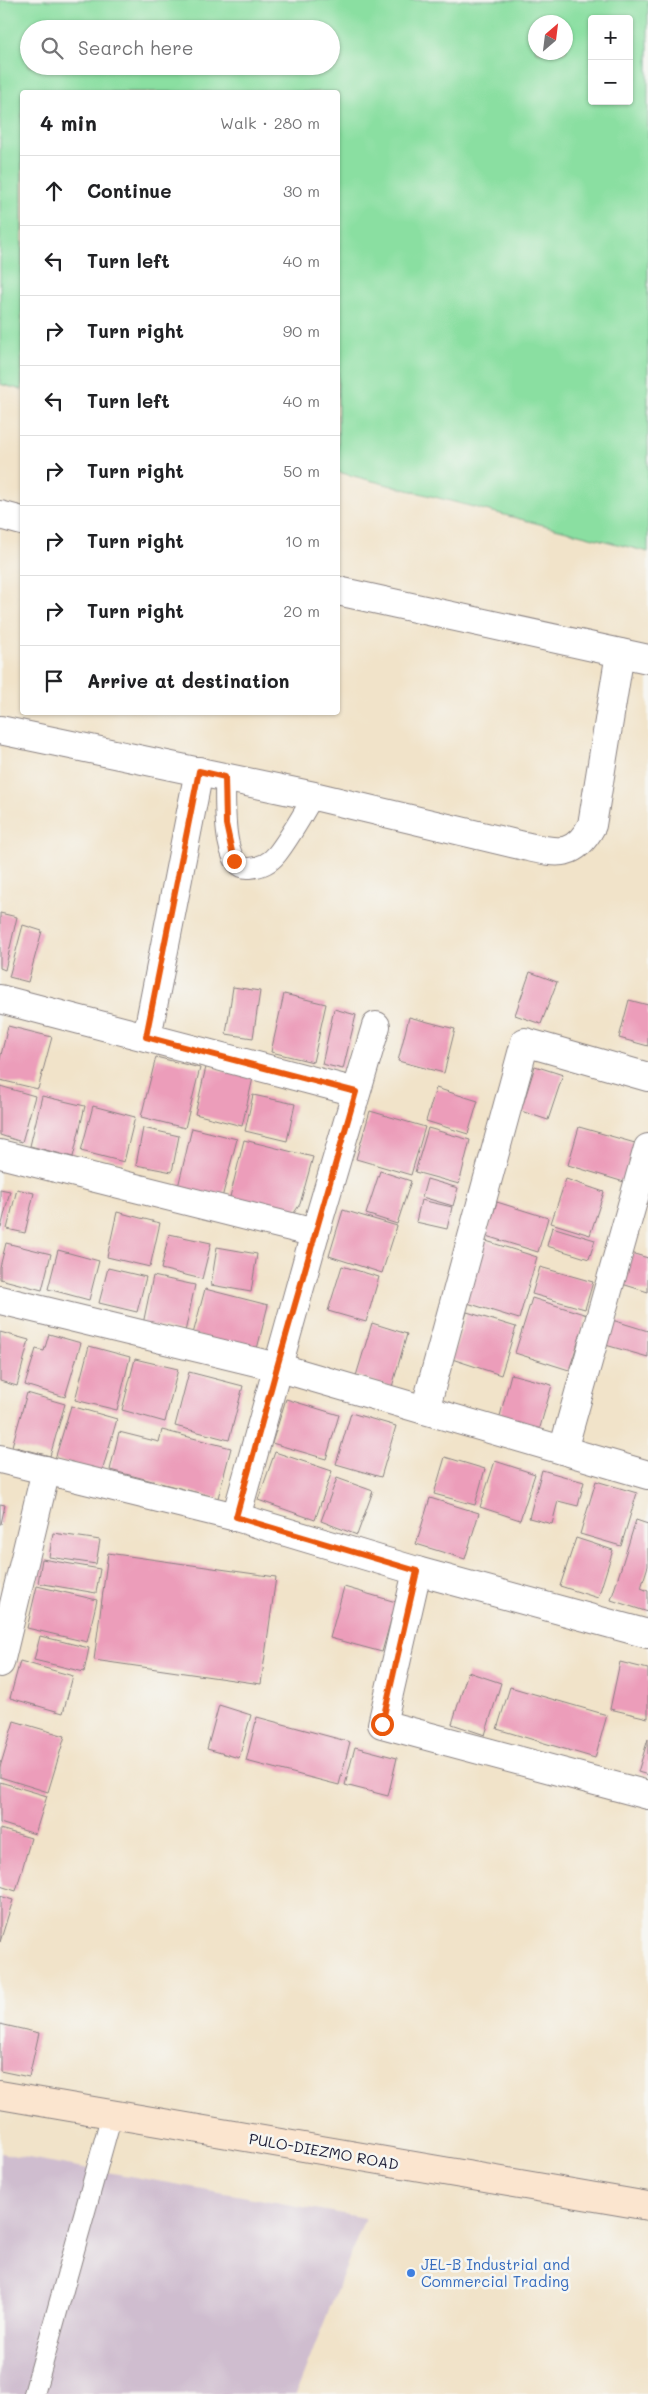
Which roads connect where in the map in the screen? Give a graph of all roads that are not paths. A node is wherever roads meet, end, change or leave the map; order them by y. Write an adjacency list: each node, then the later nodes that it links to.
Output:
1 (0, 515): 2 (street)
2 (20, 520)
3 (340, 591): 4 (street)
4 (620, 653): 5 (street); 8 (street)
5 (648, 659)
6 (0, 730): 7 (street)
7 (212, 774): 8 (street); 8 (lane); 11 (street)
8 (314, 796)
9 (0, 999): 11 (street)
10 (376, 1026): 13 (street)
11 (146, 1037): 13 (street)
12 (648, 1077): 19 (street)
13 (356, 1092): 16 (street)
14 (648, 1148): 20 (street)
15 (0, 1154): 16 (street)
16 (315, 1233): 18 (street)
17 (0, 1300): 18 (street)
18 (277, 1367): 19 (street); 24 (street)
19 (425, 1410): 20 (street)
20 (563, 1450): 23 (street)
21 (0, 1459): 22 (street)
22 (46, 1470): 24 (street); 27 (street)
23 (648, 1475)
24 (236, 1517): 25 (street)
25 (417, 1571): 26 (street); 28 (street)
26 (648, 1634)
27 (2, 1648)
28 (648, 1795)
29 (0, 2095): 30 (main road, PULO-DIEZMO ROAD)
30 (112, 2114): 31 (main road, PULO-DIEZMO ROAD); 32 (lane)
31 (648, 2206)
32 (34, 2394)

